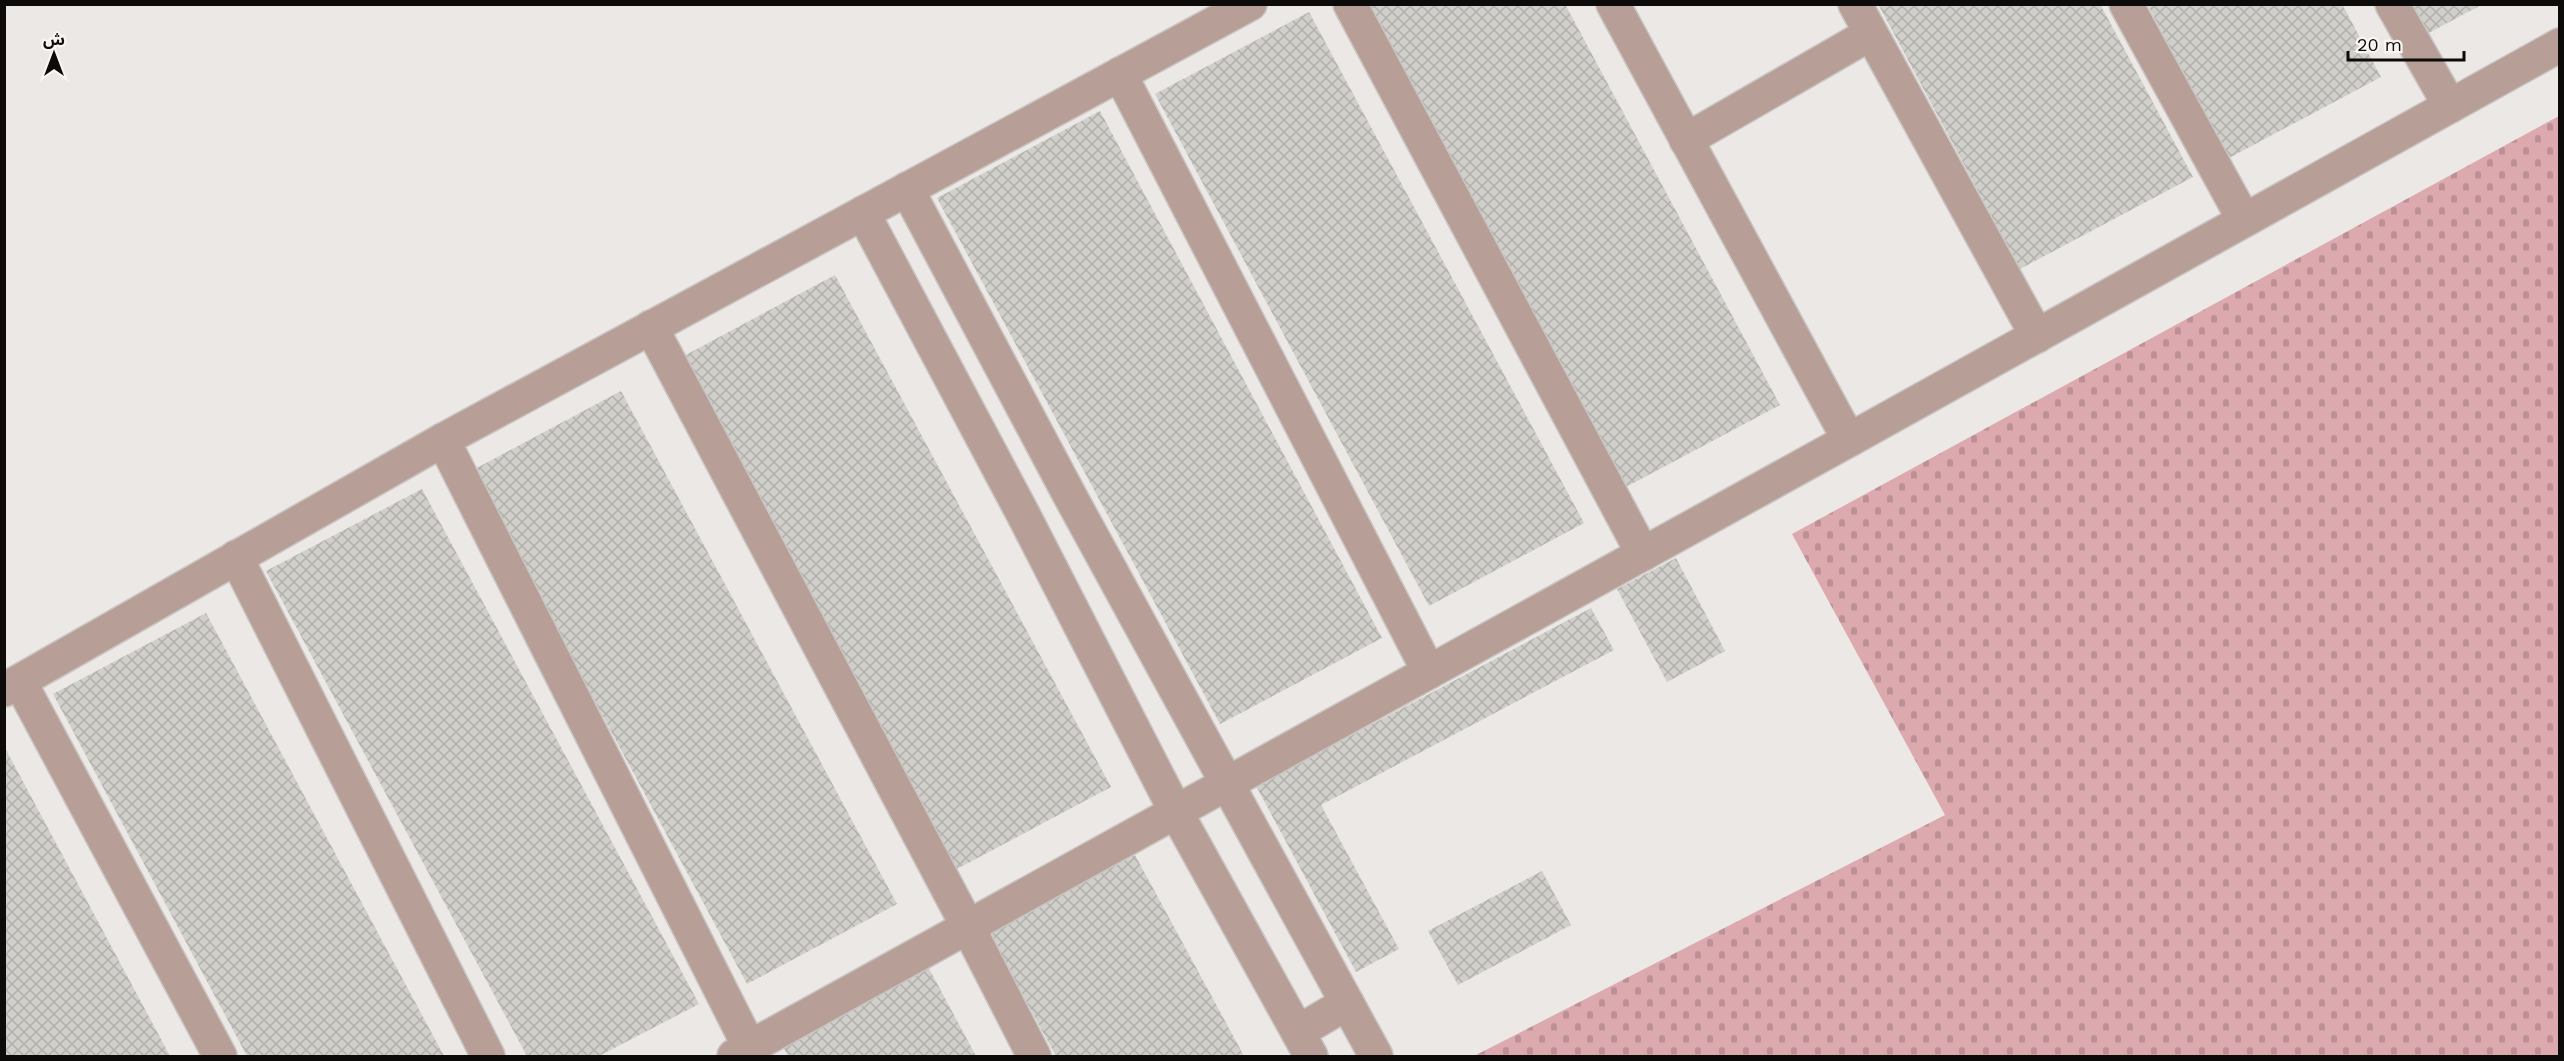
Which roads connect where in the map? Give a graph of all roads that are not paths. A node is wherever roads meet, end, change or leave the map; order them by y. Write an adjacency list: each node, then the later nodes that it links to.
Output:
1 (1250, 4): 9 (street)
2 (1350, 4): 21 (street)
3 (1613, 4): 11 (street)
4 (1855, 4): 7 (street)
5 (2126, 4): 14 (street)
6 (2392, 4): 10 (street)
7 (1870, 34): 11 (street); 16 (street)
8 (2559, 45): 10 (street)
9 (1120, 74): 12 (street); 23 (street)
10 (2450, 106): 14 (street)
11 (1686, 140): 18 (street)
12 (907, 189): 13 (street); 19 (street)
13 (863, 213): 15 (street); 20 (street)
14 (2244, 220): 16 (street)
15 (651, 327): 17 (street); 27 (street)
16 (2037, 336): 18 (street)
17 (443, 440): 22 (street); 30 (street)
18 (1850, 440): 21 (street)
19 (1070, 496): 20 (street); 25 (street)
20 (1023, 514): 26 (street)
21 (1643, 554): 23 (street)
22 (236, 557): 24 (street); 32 (street)
23 (1429, 672): 25 (street)
24 (12, 686): 31 (street)
25 (1227, 784): 26 (street); 28 (street)
26 (1176, 812): 27 (street); 29 (street)
27 (968, 927): 30 (street); 33 (street)
28 (1347, 1003): 29 (street); 34 (street)
29 (1304, 1044)
30 (746, 1054)
31 (220, 1056)
32 (488, 1056)
33 (1034, 1056)
34 (1376, 1056)

